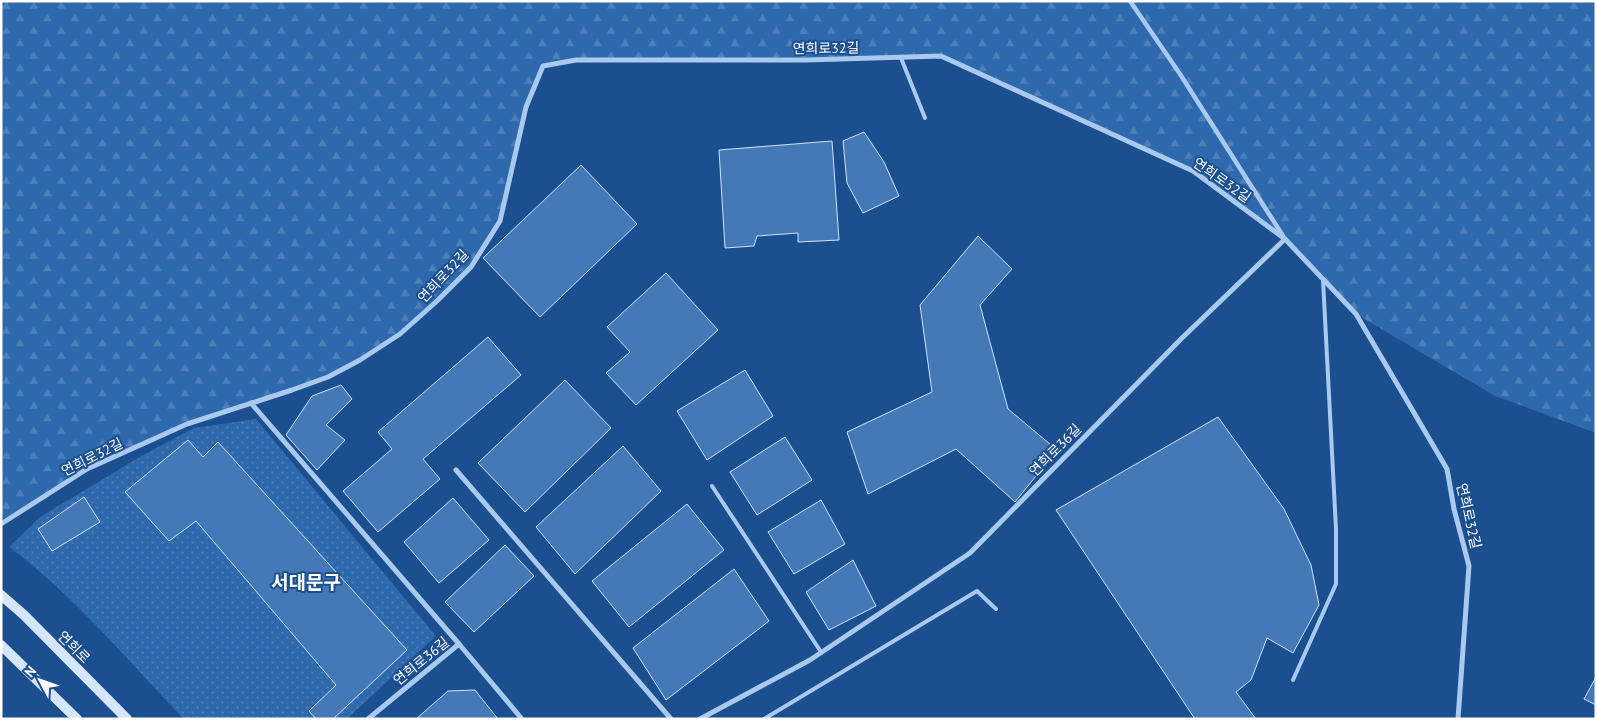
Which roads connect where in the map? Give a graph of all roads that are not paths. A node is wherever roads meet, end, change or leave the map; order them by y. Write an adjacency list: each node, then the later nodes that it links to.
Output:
1 (1130, 1): 4 (street)
2 (901, 58): 3 (lane); 4 (street, 연희로32길); 6 (street, 연희로32길)
3 (925, 118)
4 (1285, 239): 5 (street, 연희로32길); 14 (street, 연희로36길)
5 (1323, 279): 15 (lane); 23 (street, 연희로32길)
6 (251, 403): 9 (street, 연희로32길); 12 (street)
7 (456, 470): 20 (street)
8 (712, 486): 14 (lane)
9 (1, 524)
10 (1, 595): 17 (main road, 연희로)
11 (996, 609): 22 (lane)
12 (459, 644): 18 (street, 연희로36길); 19 (street, 연희로36길)
13 (1, 645): 16 (main road)
14 (821, 652): 21 (street, 연희로36길)
15 (1293, 680)
16 (77, 719)
17 (127, 719)
18 (368, 719)
19 (522, 719)
20 (671, 719)
21 (700, 719)
22 (764, 719)
23 (1458, 719)

